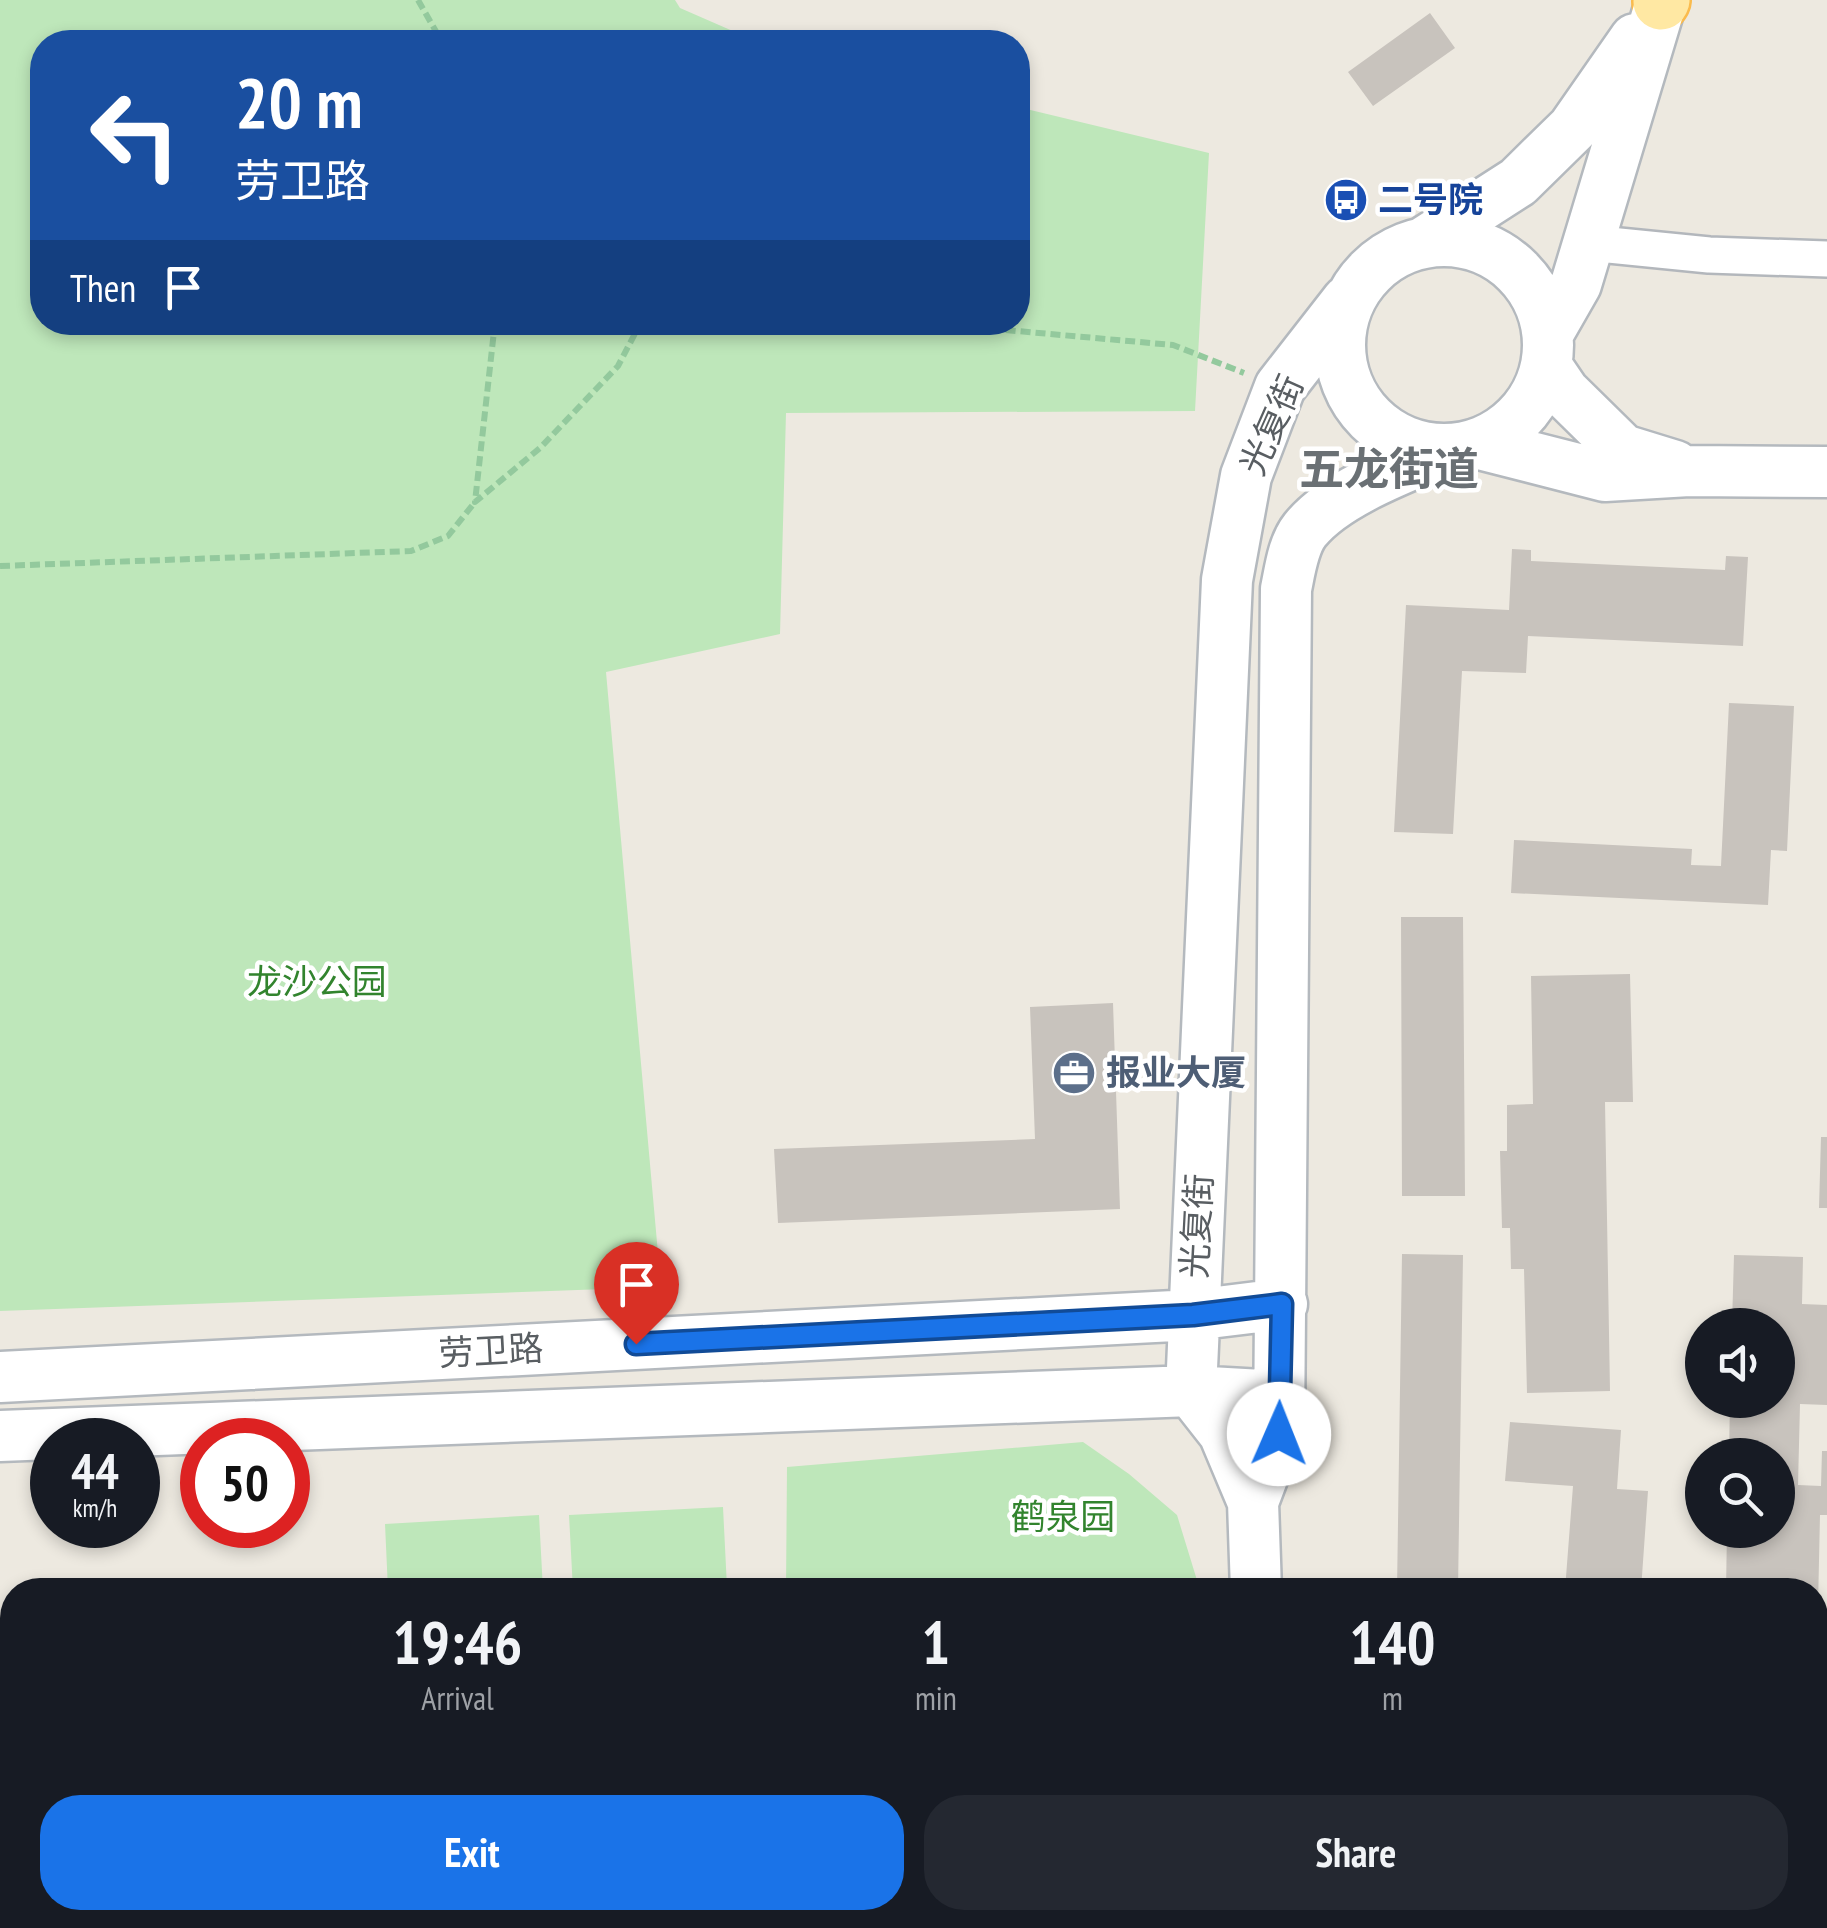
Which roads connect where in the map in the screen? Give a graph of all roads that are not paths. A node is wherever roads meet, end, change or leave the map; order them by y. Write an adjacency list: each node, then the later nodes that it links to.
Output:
1 (1662, 1): 2 (main road); 3 (main road)
2 (1423, 243): 5 (main road); 6 (main road)
3 (1589, 243): 4 (street); 6 (main road)
4 (1827, 260)
5 (1347, 300): 7 (main road); 11 (main road, 光复街)
6 (1548, 350): 7 (main road); 8 (main road)
7 (1463, 447): 8 (main road); 10 (main road)
8 (1689, 471): 9 (main road)
9 (1827, 472)
10 (1282, 1304): 11 (main road, 劳卫路); 14 (main road)
11 (1193, 1315): 12 (main road, 劳卫路); 13 (main road, 光复街)
12 (0, 1377)
13 (1191, 1391): 14 (main road, 劳卫路); 15 (main road, 劳卫路); 16 (main road)
14 (1280, 1396): 16 (main road)
15 (0, 1436)
16 (1253, 1502): 17 (main road)
17 (1256, 1578)

